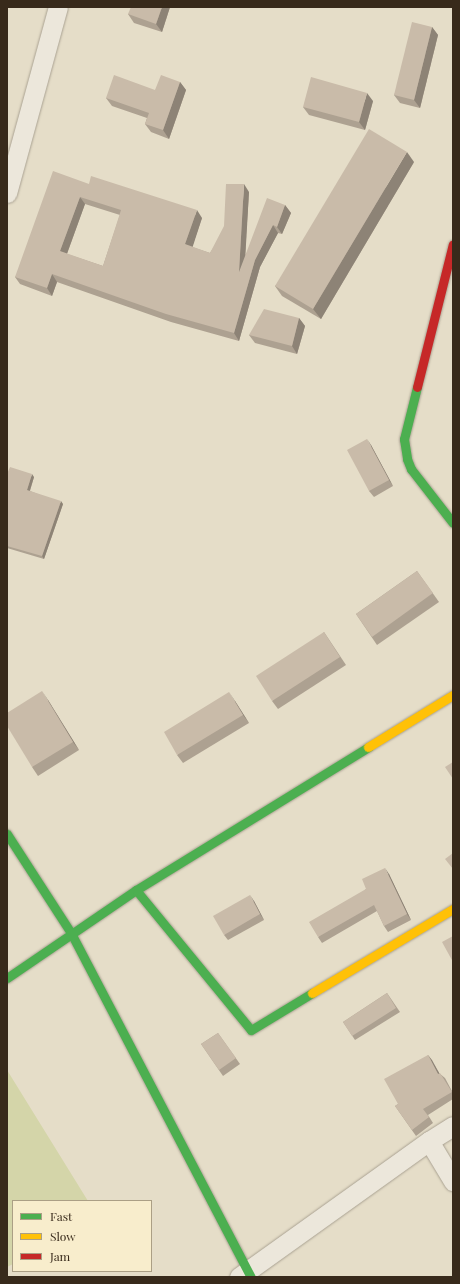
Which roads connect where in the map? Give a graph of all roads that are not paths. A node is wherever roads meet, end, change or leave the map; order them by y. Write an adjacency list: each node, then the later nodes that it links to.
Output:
1 (58, 7): 2 (street)
2 (7, 193)
3 (453, 244): 4 (street)
4 (453, 523)
5 (453, 695): 7 (street)
6 (7, 834): 9 (street)
7 (136, 890): 8 (street); 9 (street)
8 (453, 909)
9 (71, 933): 10 (street); 14 (street)
10 (7, 978)
11 (453, 1126): 12 (street)
12 (429, 1140): 13 (street); 14 (street)
13 (453, 1181)
14 (246, 1275)

